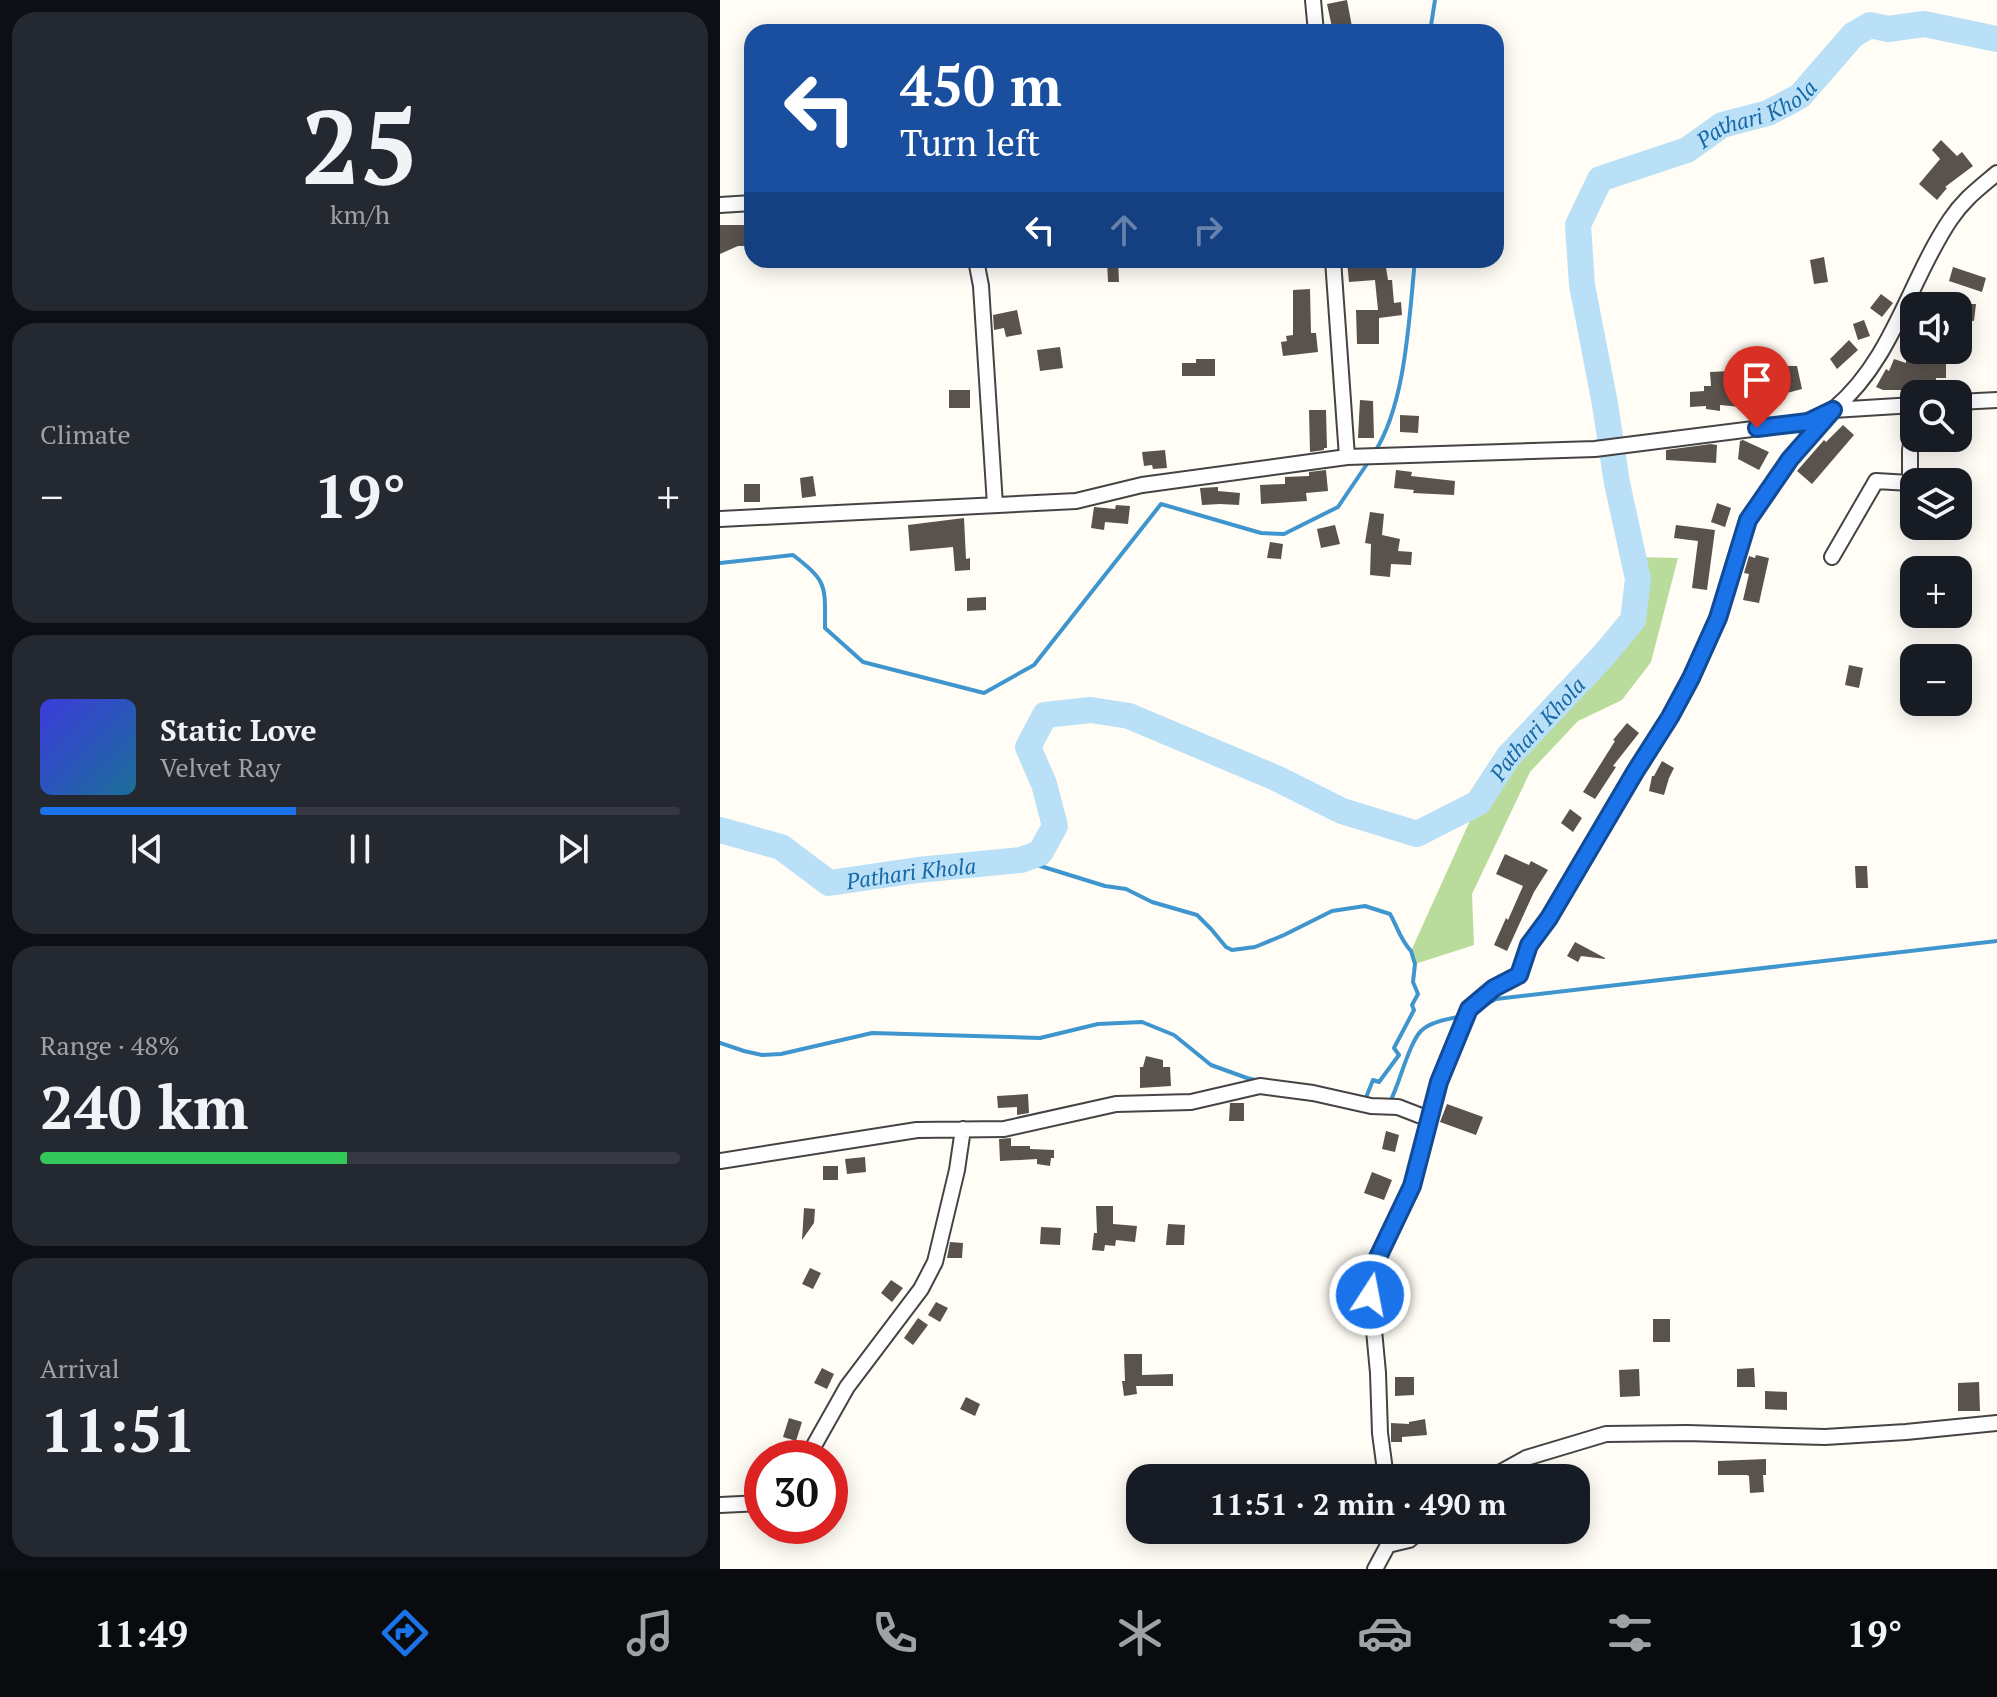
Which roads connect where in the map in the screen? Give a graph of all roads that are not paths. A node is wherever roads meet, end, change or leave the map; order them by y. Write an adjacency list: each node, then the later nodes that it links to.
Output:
1 (1313, 0): 2 (street)
2 (1315, 24)
3 (1997, 173): 11 (street)
4 (744, 204): 5 (street)
5 (720, 205)
6 (978, 268): 14 (street)
7 (1334, 268): 13 (street)
8 (1997, 400): 9 (street)
9 (1972, 401)
10 (1900, 406): 11 (street)
11 (1833, 410): 13 (street); 17 (street)
12 (1910, 452): 16 (street)
13 (1347, 457): 14 (street)
14 (995, 505): 15 (street)
15 (720, 519)
16 (1832, 557)
17 (1429, 1119): 18 (street); 22 (street)
18 (963, 1129): 19 (street); 21 (street)
19 (720, 1161)
20 (1997, 1423): 23 (street)
21 (817, 1440)
22 (1384, 1464)
23 (1515, 1464)
24 (744, 1504): 25 (street)
25 (720, 1505)
26 (1385, 1544): 27 (street)
27 (1375, 1569)

